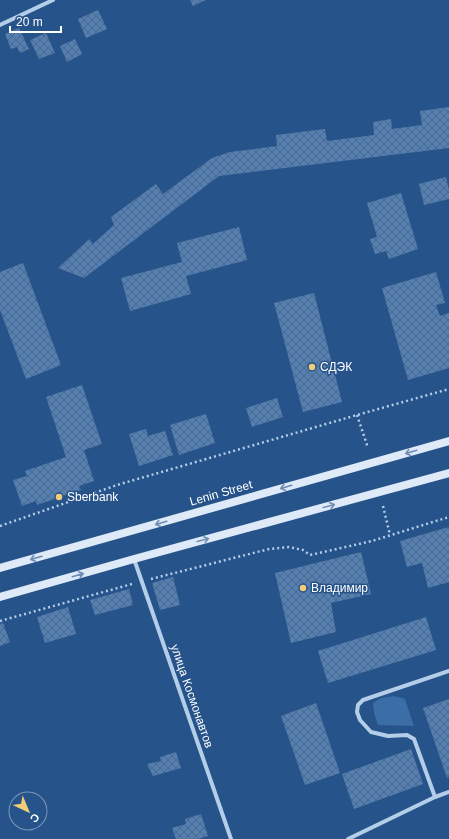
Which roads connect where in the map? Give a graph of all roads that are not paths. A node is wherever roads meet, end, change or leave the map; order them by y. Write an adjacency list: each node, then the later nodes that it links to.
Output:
1 (53, 0): 2 (street)
2 (0, 25)
3 (449, 441): 6 (main road, Lenin Street, one-way to 6)
4 (449, 473): 5 (main road, one-way to 4)
5 (134, 559): 7 (main road, one-way to 5); 11 (street, улица Космонавтов)
6 (0, 568)
7 (0, 597)
8 (449, 671): 10 (street)
9 (449, 792): 10 (street)
10 (435, 797): 12 (street)
11 (231, 839)
12 (349, 839)

